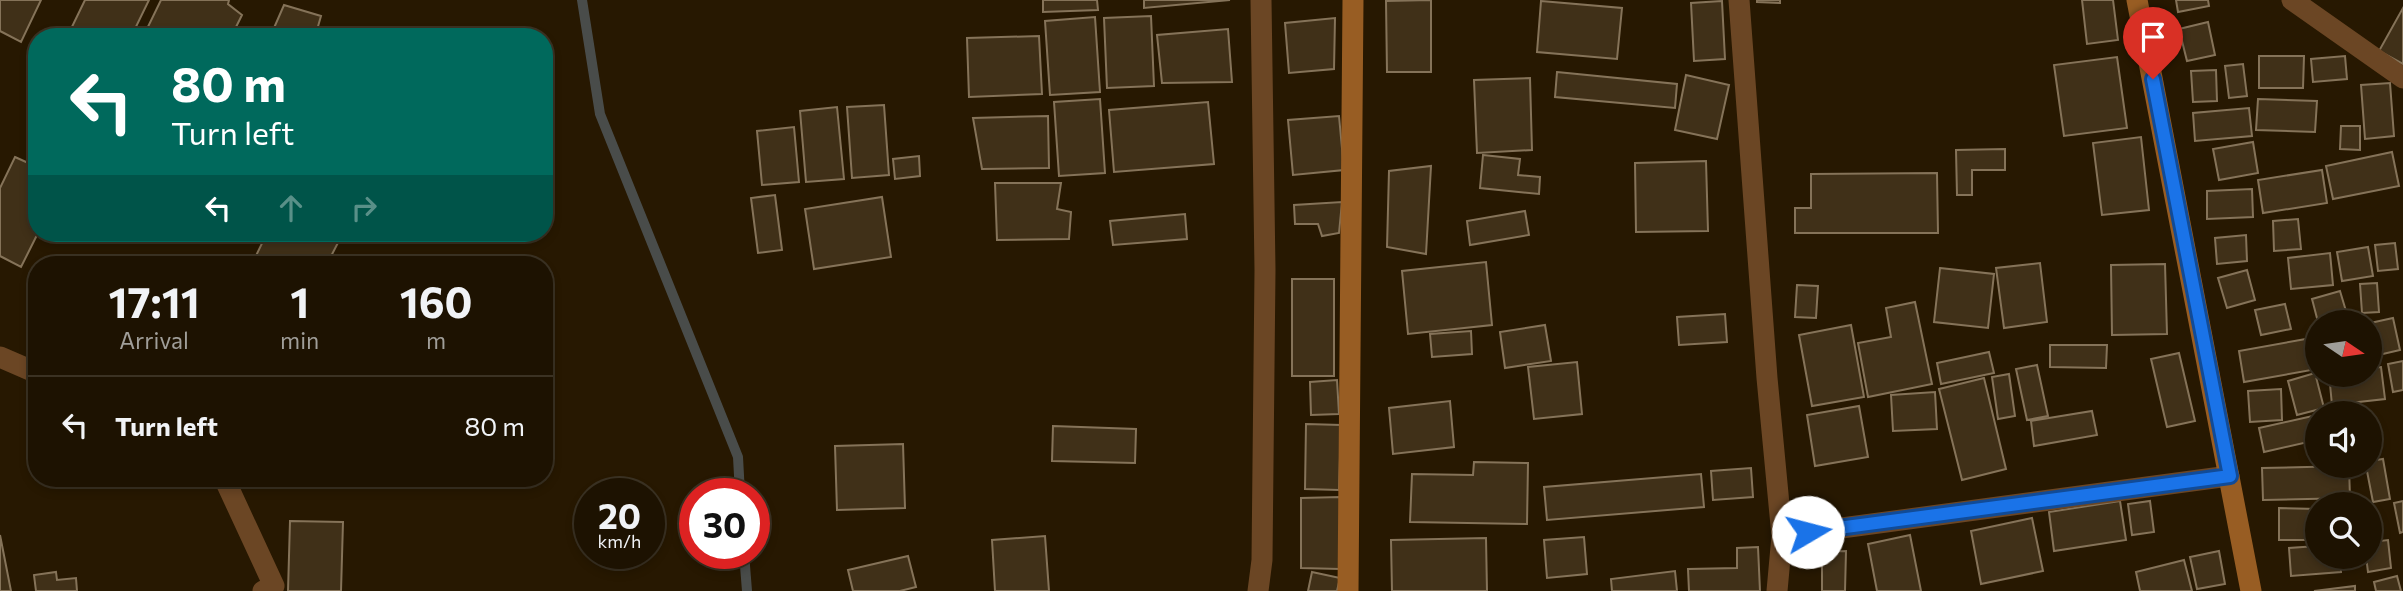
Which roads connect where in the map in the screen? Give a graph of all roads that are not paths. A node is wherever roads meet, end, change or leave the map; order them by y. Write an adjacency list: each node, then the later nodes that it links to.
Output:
1 (1261, 0): 13 (street)
2 (1353, 0): 14 (street)
3 (1739, 0): 11 (street)
4 (2137, 0): 9 (street)
5 (2292, 0): 6 (street)
6 (2403, 78)
7 (0, 358): 8 (street)
8 (28, 369)
9 (2230, 476): 11 (street); 16 (street)
10 (228, 487): 12 (street)
11 (1782, 536): 15 (street)
12 (263, 591)
13 (1258, 591)
14 (1348, 591)
15 (1777, 591)
16 (2252, 591)

